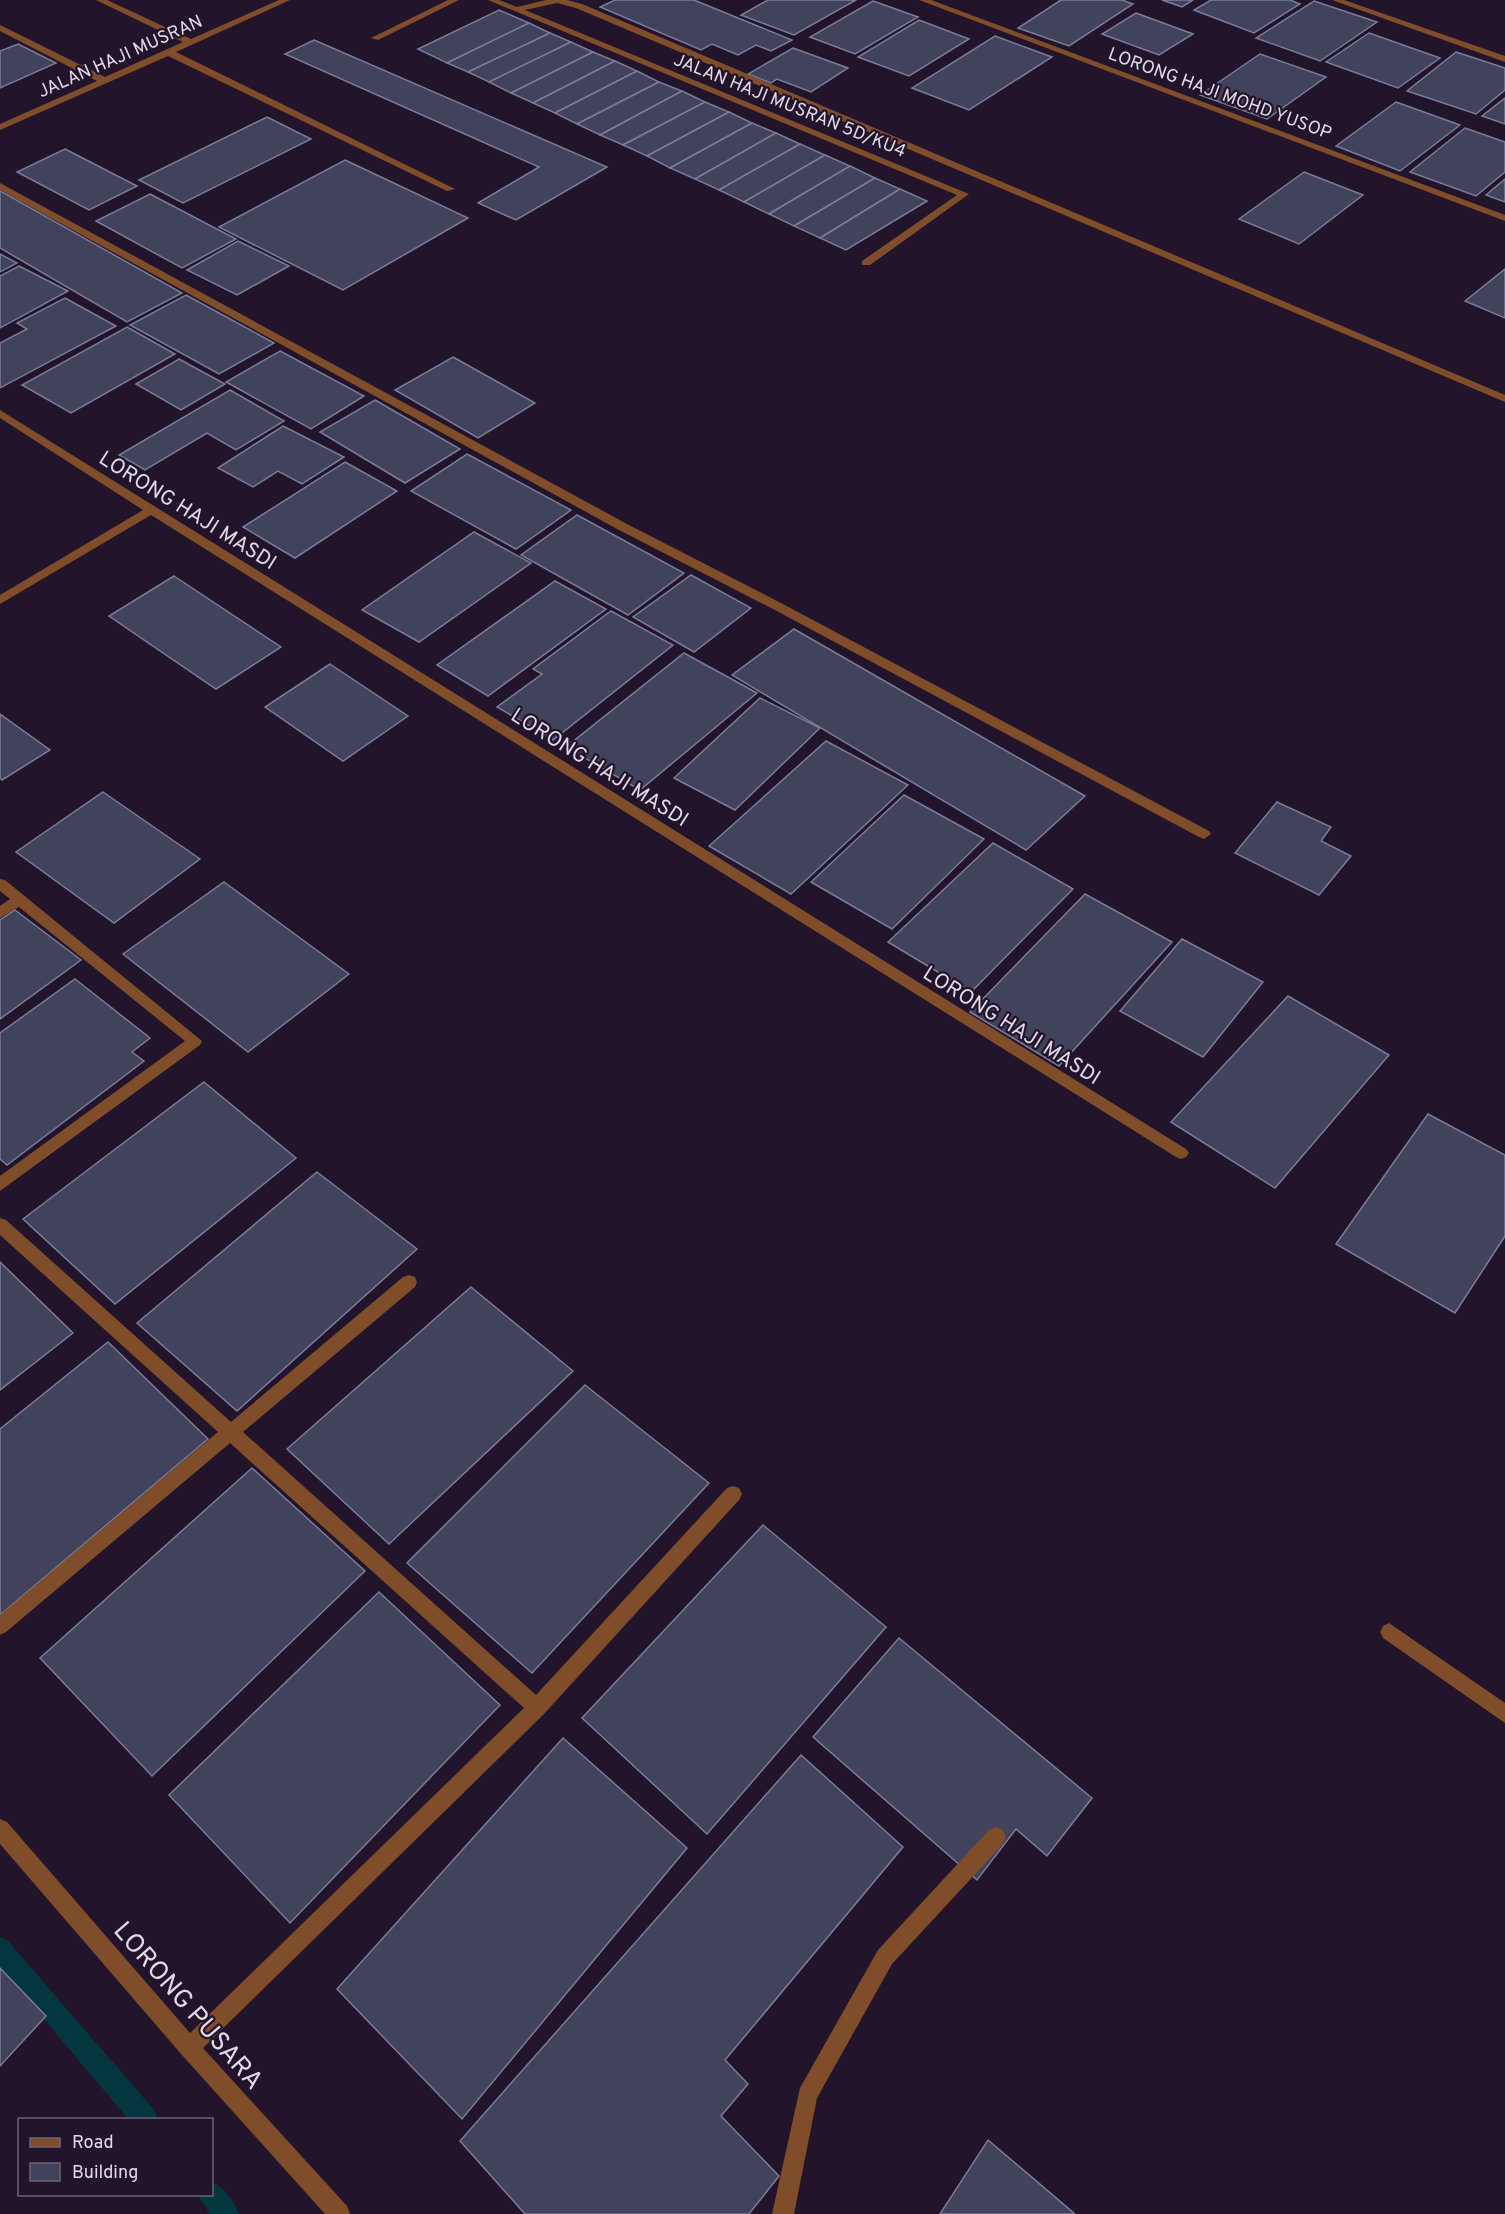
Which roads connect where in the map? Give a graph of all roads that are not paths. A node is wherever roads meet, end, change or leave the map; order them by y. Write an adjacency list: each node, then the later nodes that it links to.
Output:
1 (100, 0): 10 (street)
2 (286, 0): 10 (street, JALAN HAJI MUSRAN)
3 (455, 0): 9 (street)
4 (492, 0): 7 (street, JALAN HAJI MUSRAN 5D/KU4)
5 (923, 0): 17 (street, LORONG HAJI MOHD YUSOP)
6 (1336, 0): 12 (street)
7 (516, 10): 18 (street, JALAN HAJI MUSRAN 5D/KU4); 19 (street)
8 (0, 28): 13 (street)
9 (375, 38)
10 (192, 43): 11 (street, JALAN HAJI MUSRAN)
11 (168, 52): 13 (street, JALAN HAJI MUSRAN); 16 (street)
12 (1505, 59)
13 (105, 81): 14 (street, JALAN HAJI MUSRAN)
14 (0, 127)
15 (0, 186): 23 (street)
16 (450, 189)
17 (1505, 218)
18 (866, 263)
19 (1505, 399)
20 (0, 413): 21 (street, LORONG HAJI MASDI)
21 (151, 510): 22 (street); 27 (street, LORONG HAJI MASDI)
22 (0, 600)
23 (1204, 834)
24 (0, 884): 25 (street)
25 (19, 900): 26 (street); 28 (street)
26 (0, 913)
27 (1180, 1153)
28 (0, 1185)
29 (0, 1225): 31 (street)
30 (410, 1282): 31 (street)
31 (230, 1434): 33 (street); 35 (street)
32 (733, 1494): 35 (street)
33 (0, 1626)
34 (1389, 1632): 36 (street)
35 (537, 1708): 39 (street)
36 (1505, 1714)
37 (0, 1829): 39 (street, LORONG PUSARA)
38 (996, 1837): 41 (street)
39 (189, 2048): 40 (street, LORONG PUSARA)
40 (339, 2214)
41 (783, 2214)

